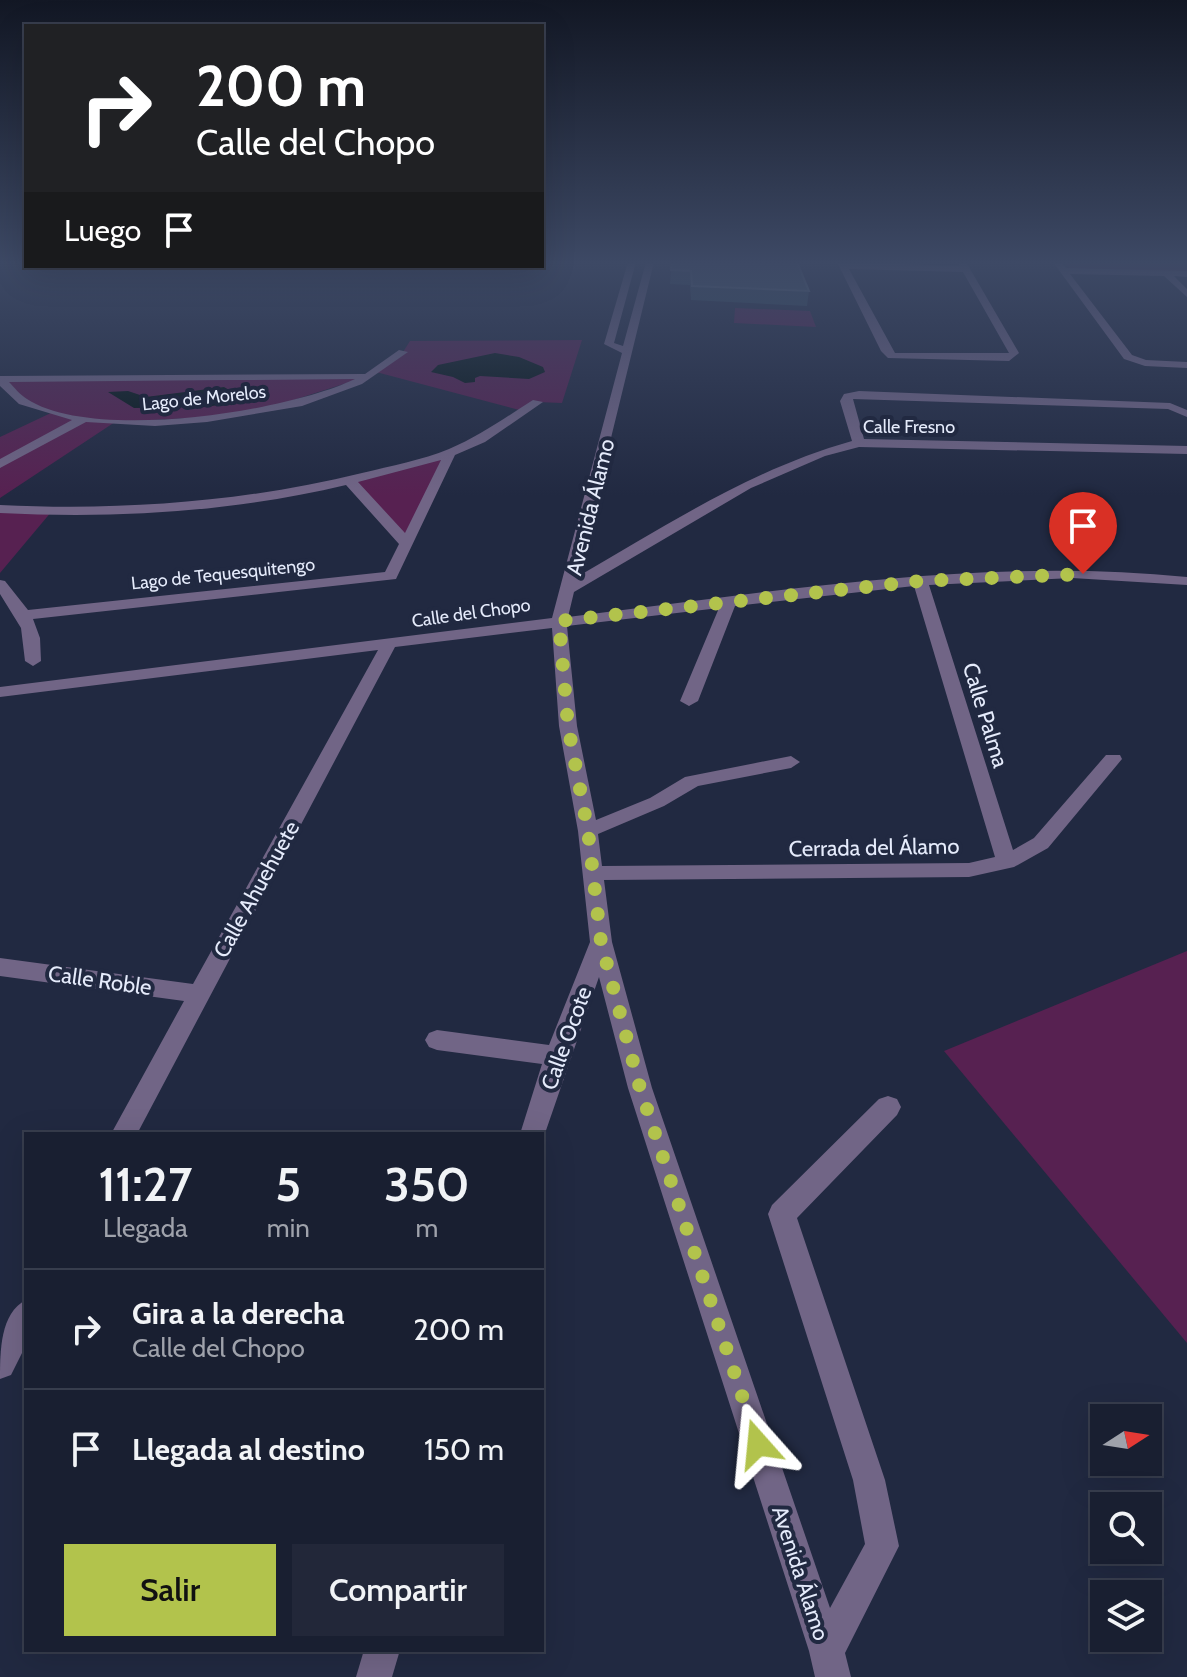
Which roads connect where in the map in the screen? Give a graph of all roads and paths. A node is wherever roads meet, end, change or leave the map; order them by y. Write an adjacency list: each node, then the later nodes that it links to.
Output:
1 (610, 340): 7 (street)
2 (631, 340): 7 (street, Avenida Álamo)
3 (881, 340): 4 (street)
4 (1007, 340)
5 (1116, 340): 8 (street)
6 (403, 352): 10 (street, Lago de Morelos)
7 (628, 352): 28 (street, Avenida Álamo)
8 (1187, 365)
9 (299, 376): 10 (street, Lago de Morelos); 11 (street, Lago de Morelos); 13 (street)
10 (369, 376): 13 (street, Lago de Morelos)
11 (74, 378): 12 (street, Lago de Morelos); 15 (street, Lago de Morelos)
12 (0, 379): 15 (street, Lago de Morelos)
13 (313, 399): 17 (street, Lago de Morelos)
14 (537, 402): 20 (street)
15 (29, 404): 17 (street, Lago de Morelos)
16 (1182, 410): 18 (street)
17 (84, 419): 21 (street)
18 (859, 443): 19 (street, Calle Fresno); 28 (street, Calle Fresno)
19 (1187, 450)
20 (450, 453): 22 (street); 24 (street, Lago de Tequesquitengo)
21 (0, 464)
22 (349, 480): 23 (street); 24 (street)
23 (0, 509)
24 (407, 544): 30 (street, Lago de Tequesquitengo)
25 (920, 581): 26 (street, Calle del Chopo); 29 (street, Calle del Chopo); 39 (street, Calle Palma)
26 (1187, 581)
27 (0, 584): 30 (street)
28 (570, 588): 31 (street, Avenida Álamo)
29 (729, 602): 31 (street, Calle del Chopo); 35 (street)
30 (25, 615): 33 (street)
31 (559, 621): 32 (street, Calle del Chopo); 38 (street, Avenida Álamo)
32 (389, 644): 34 (street, Calle del Chopo); 43 (street, Calle Ahuehuete)
33 (33, 661)
34 (0, 692)
35 (689, 701)
36 (1113, 759): 39 (street, Cerrada del Álamo)
37 (791, 762): 38 (street)
38 (588, 831): 40 (street, Avenida Álamo)
39 (1007, 862): 40 (street, Cerrada del Álamo)
40 (592, 873): 41 (street, Avenida Álamo)
41 (601, 942): 45 (street, Calle Ocote); 52 (street, Avenida Álamo)
42 (0, 967): 43 (street, Calle Roble)
43 (199, 994): 47 (street, Calle Ahuehuete)
44 (437, 1040): 45 (street)
45 (557, 1056): 48 (street, Calle Ocote)
46 (888, 1107): 52 (street)
47 (125, 1132)
48 (534, 1132)
49 (24, 1319): 50 (street)
50 (0, 1364)
51 (381, 1652): 53 (street)
52 (830, 1664)
53 (374, 1677)

